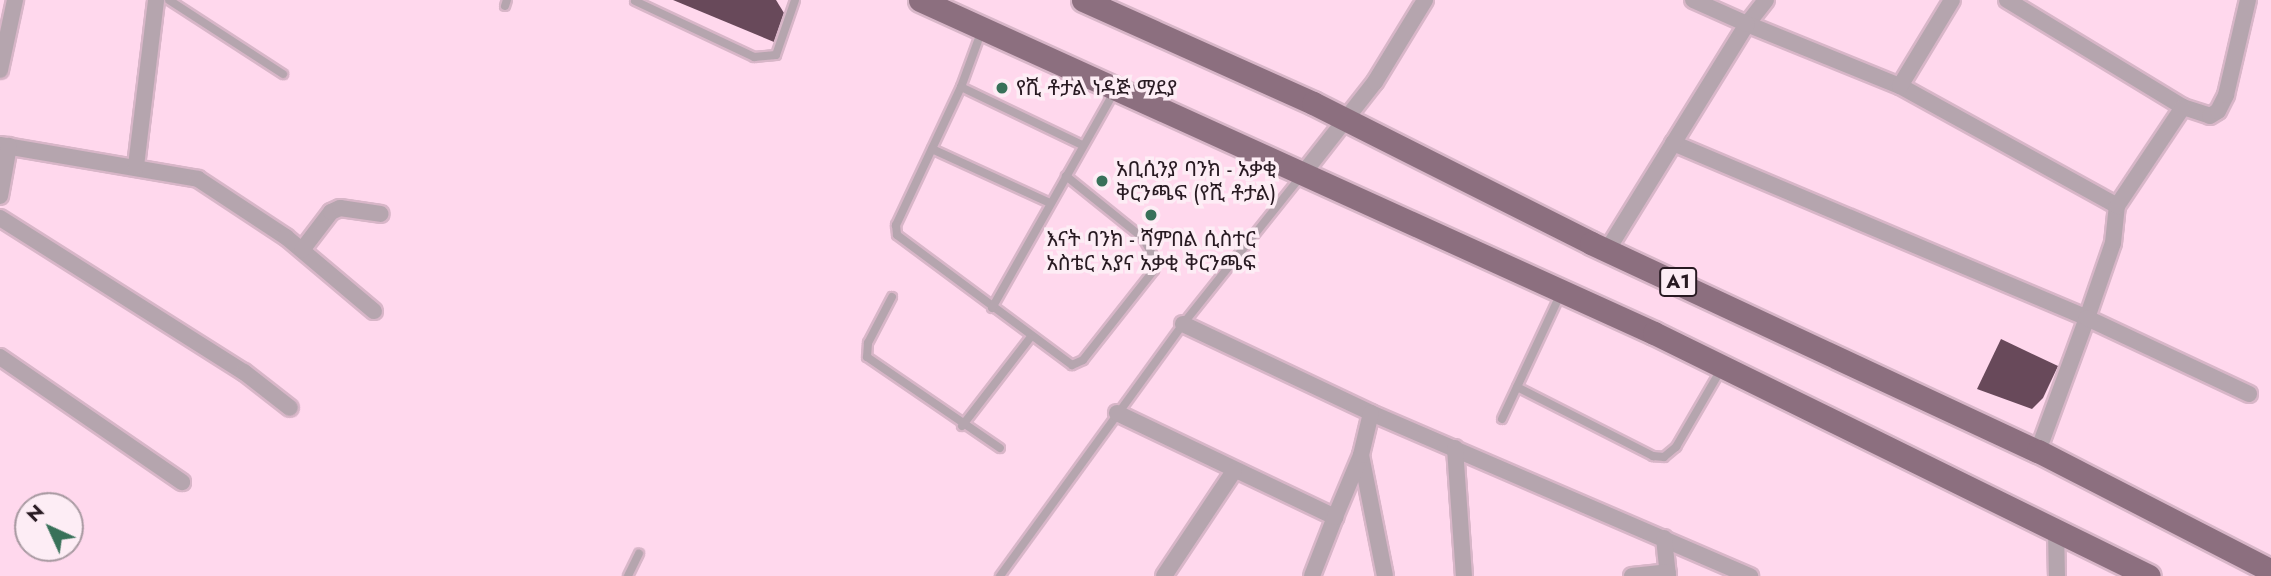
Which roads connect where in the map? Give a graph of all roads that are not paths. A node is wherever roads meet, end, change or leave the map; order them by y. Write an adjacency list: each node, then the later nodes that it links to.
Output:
1 (156, 0): 28 (street)
2 (169, 0): 18 (lane)
3 (795, 0): 11 (lane)
4 (1083, 0): 23 (main road, A1)
5 (1404, 0): 14 (street)
6 (1693, 0): 15 (street)
7 (1766, 0): 15 (street)
8 (1952, 0): 19 (street)
9 (2007, 0): 22 (street)
10 (2248, 0): 22 (street)
11 (635, 1)
12 (927, 2): 16 (main road)
13 (10, 3): 17 (street)
14 (1423, 4): 23 (street)
15 (1747, 24): 19 (street); 24 (street)
16 (984, 27): 20 (lane); 21 (main road)
17 (0, 70)
18 (283, 74)
19 (1900, 86): 33 (street)
20 (961, 87): 25 (lane); 27 (lane)
21 (1117, 88): 25 (lane); 29 (main road)
22 (2183, 107): 33 (street)
23 (1346, 120): 29 (street); 36 (main road, A1)
24 (1673, 143): 36 (street); 42 (street)
25 (1082, 145): 30 (lane)
26 (4, 146): 28 (street); 31 (street)
27 (932, 149): 32 (lane); 40 (lane)
28 (136, 166): 37 (street)
29 (1302, 175): 38 (main road); 43 (lane)
30 (1066, 176): 32 (lane); 44 (lane)
31 (0, 196)
32 (1050, 203): 40 (lane)
33 (2117, 206): 42 (street)
34 (381, 214): 37 (street)
35 (0, 218): 49 (street)
36 (1608, 249): 56 (main road, A1)
37 (302, 250): 41 (street)
38 (1561, 293): 46 (main road); 47 (lane)
39 (892, 297): 53 (lane)
40 (992, 309): 44 (lane)
41 (374, 311)
42 (2087, 318): 48 (street); 56 (street)
43 (1183, 324): 50 (lane); 51 (street)
44 (1030, 338): 53 (lane)
45 (0, 357): 59 (street)
46 (1723, 367): 47 (lane); 61 (main road)
47 (1517, 387): 52 (lane)
48 (2249, 394)
49 (290, 408)
50 (1117, 413): 58 (street); 67 (lane)
51 (1371, 413): 55 (street); 57 (street)
52 (1502, 419)
53 (962, 426): 54 (lane)
54 (1000, 448)
55 (1455, 448): 62 (street); 71 (street)
56 (2038, 451): 64 (main road, A1)
57 (1361, 455): 60 (street); 70 (street)
58 (1234, 471): 60 (street); 68 (street)
59 (182, 482)
60 (1335, 517): 69 (street)
61 (2056, 530): 74 (street); 75 (main road)
62 (1664, 538): 65 (street); 73 (street)
63 (639, 553): 66 (lane)
64 (2271, 571)
65 (1668, 574): 72 (street)
66 (628, 576)
67 (1000, 576)
68 (1164, 576)
69 (1312, 576)
70 (1385, 576)
71 (1464, 576)
72 (1632, 576)
73 (1750, 576)
74 (2057, 576)
75 (2149, 576)

